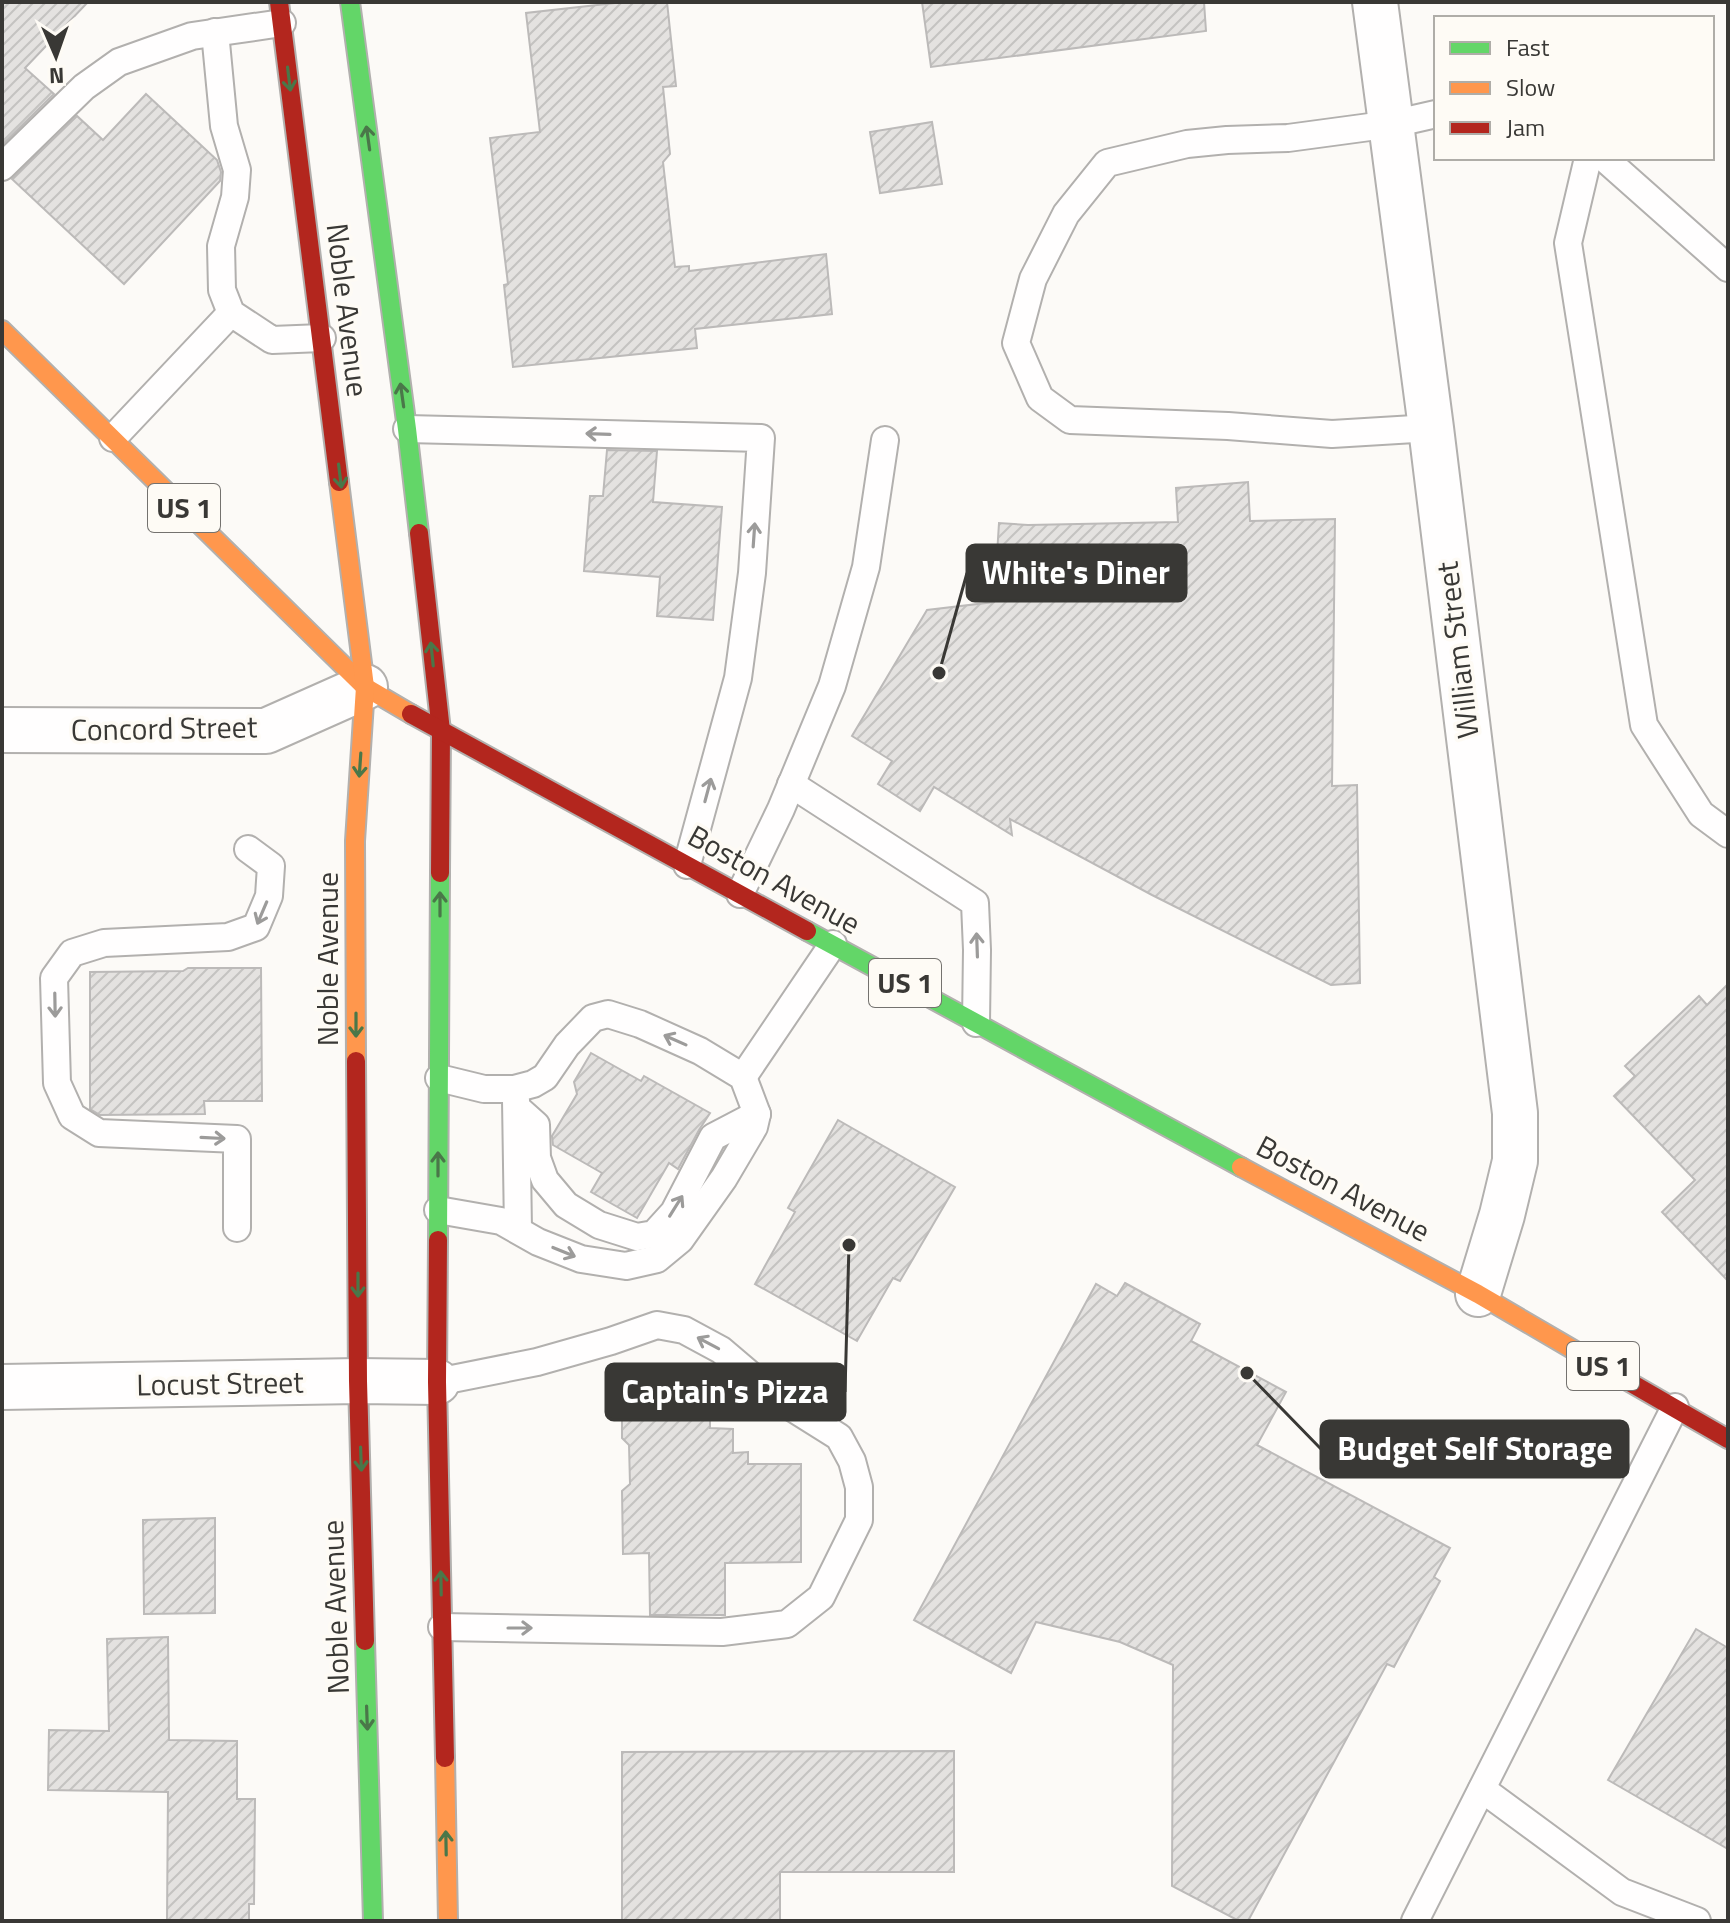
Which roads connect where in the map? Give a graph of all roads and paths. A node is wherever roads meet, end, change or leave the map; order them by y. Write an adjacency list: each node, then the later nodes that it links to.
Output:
1 (350, 2): 15 (main road, Noble Avenue, one-way to 1)
2 (1375, 2): 6 (street, William Street)
3 (281, 13): 4 (lane); 13 (main road, Noble Avenue, one-way to 13)
4 (215, 32): 9 (lane); 11 (lane)
5 (1434, 114): 6 (lane)
6 (1392, 124): 14 (street, William Street); 14 (lane)
7 (1588, 160): 22 (lane)
8 (1606, 160): 10 (lane)
9 (2, 167)
10 (1728, 268)
11 (231, 313): 13 (lane); 16 (lane)
12 (2, 330): 16 (main road, Boston Avenue / US 1)
13 (322, 338): 18 (main road, Noble Avenue, one-way to 18)
14 (1431, 428): 35 (street, William Street)
15 (407, 429): 20 (main road, Noble Avenue, one-way to 15); 24 (lane, one-way to 15)
16 (113, 438): 18 (main road, Boston Avenue / US 1)
17 (885, 440): 21 (lane)
18 (365, 687): 19 (street, Concord Street); 20 (main road, Boston Avenue / US 1); 36 (main road, Noble Avenue, one-way to 36)
19 (2, 730)
20 (441, 731): 24 (main road, Boston Avenue / US 1); 29 (main road, Noble Avenue, one-way to 20)
21 (791, 784): 25 (lane); 27 (lane, one-way to 21)
22 (1728, 834)
23 (248, 849): 33 (lane, one-way to 33)
24 (687, 865): 25 (main road, Boston Avenue / US 1)
25 (740, 894): 26 (main road, Boston Avenue / US 1)
26 (833, 944): 27 (main road, Boston Avenue / US 1); 28 (lane)
27 (976, 1023): 35 (main road, Boston Avenue / US 1)
28 (743, 1077): 30 (lane, one-way to 30); 31 (lane)
29 (439, 1078): 30 (lane); 32 (main road, Noble Avenue, one-way to 29)
30 (516, 1098): 31 (lane, one-way to 31); 34 (lane)
31 (757, 1114): 34 (lane, one-way to 31)
32 (438, 1210): 34 (lane); 37 (main road, Noble Avenue)
33 (237, 1228)
34 (518, 1230)
35 (1478, 1294): 39 (main road, Boston Avenue / US 1)
36 (358, 1381): 37 (street, Locust Street); 38 (street, Locust Street); 43 (main road, Noble Avenue, one-way to 43)
37 (437, 1382): 41 (main road, Noble Avenue, one-way to 37); 41 (lane, one-way to 37)
38 (2, 1387)
39 (1675, 1407): 40 (main road, Boston Avenue / US 1); 42 (lane)
40 (1728, 1439)
41 (442, 1627): 44 (main road, Noble Avenue, one-way to 41)
42 (1482, 1789): 45 (lane); 46 (lane)
43 (373, 1921)
44 (448, 1921)
45 (1415, 1921)
46 (1697, 1921)

